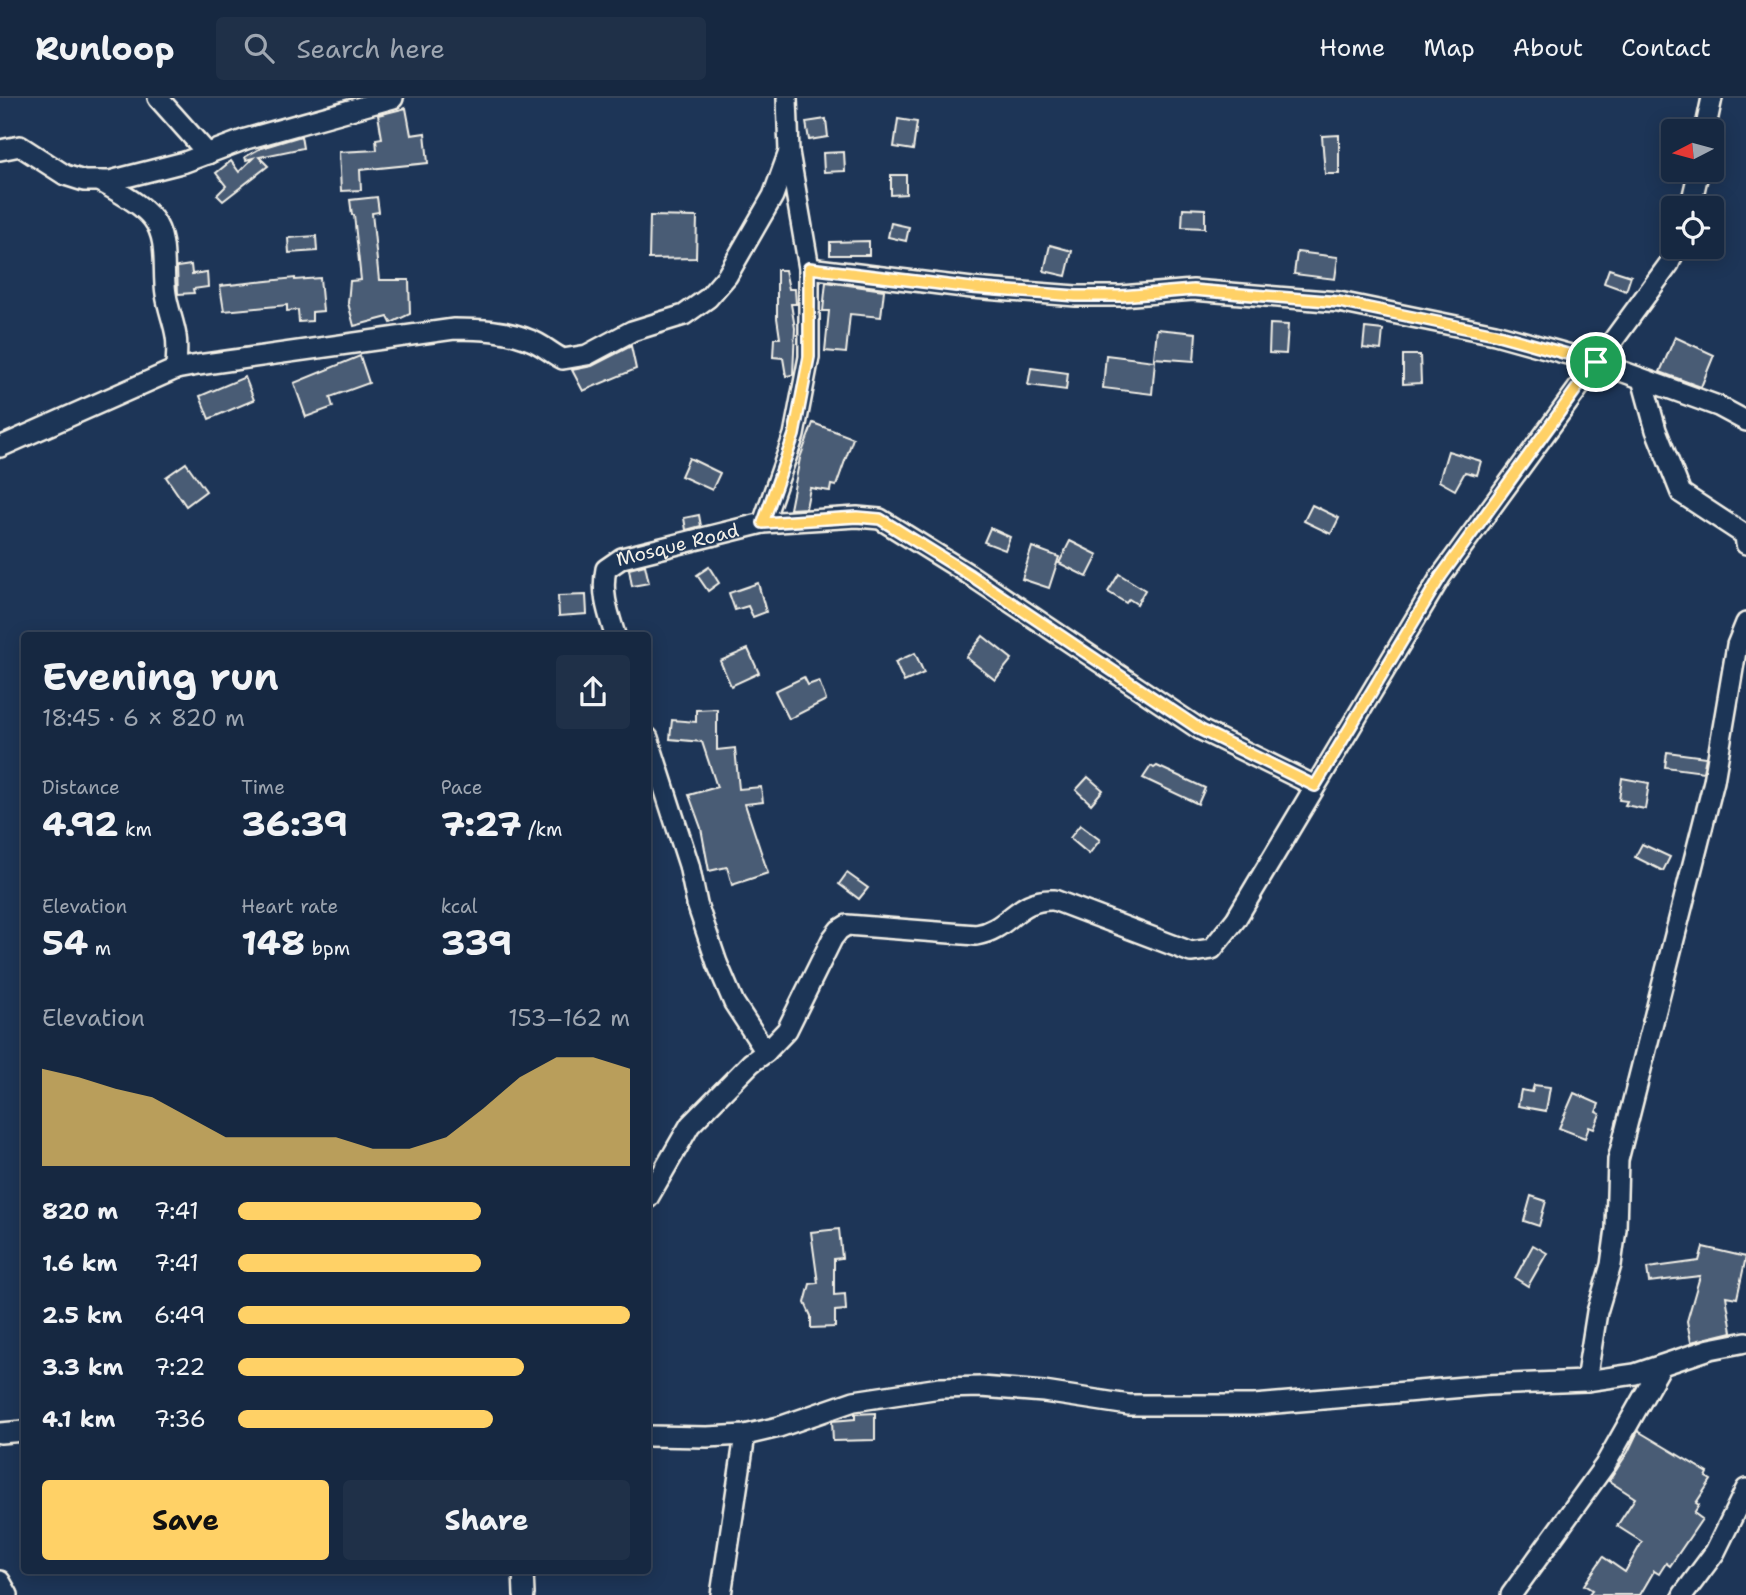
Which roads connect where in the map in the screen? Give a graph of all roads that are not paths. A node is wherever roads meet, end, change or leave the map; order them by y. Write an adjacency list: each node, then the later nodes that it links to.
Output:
1 (158, 98): 8 (street)
2 (393, 98): 8 (street)
3 (787, 98): 7 (street, Mosque Road)
4 (1712, 98): 5 (street)
5 (1708, 119)
6 (0, 150): 9 (street)
7 (789, 152): 11 (street, Mosque Road); 13 (street)
8 (208, 153): 9 (street)
9 (100, 181): 13 (street)
10 (1671, 259): 12 (street)
11 (809, 268): 12 (street); 17 (street, Mosque Road)
12 (1596, 362): 14 (street); 22 (street)
13 (176, 369): 16 (street)
14 (1642, 379): 15 (street); 18 (street)
15 (1746, 421)
16 (0, 447)
17 (763, 523): 20 (street, Mosque Road); 22 (street)
18 (1746, 544)
19 (1746, 623): 27 (street)
20 (614, 632)
21 (651, 747): 23 (street)
22 (1315, 786): 23 (street)
23 (766, 1052): 24 (street)
24 (651, 1193)
25 (1746, 1342): 26 (street)
26 (1661, 1366): 27 (street); 38 (street)
27 (1586, 1381): 30 (street)
28 (21, 1431): 29 (street)
29 (0, 1433)
30 (745, 1434): 31 (street); 37 (street)
31 (651, 1436)
32 (1746, 1489): 39 (street)
33 (523, 1574): 36 (street)
34 (0, 1581): 35 (street)
35 (8, 1595)
36 (524, 1595)
37 (721, 1595)
38 (1511, 1595)
39 (1684, 1595)

